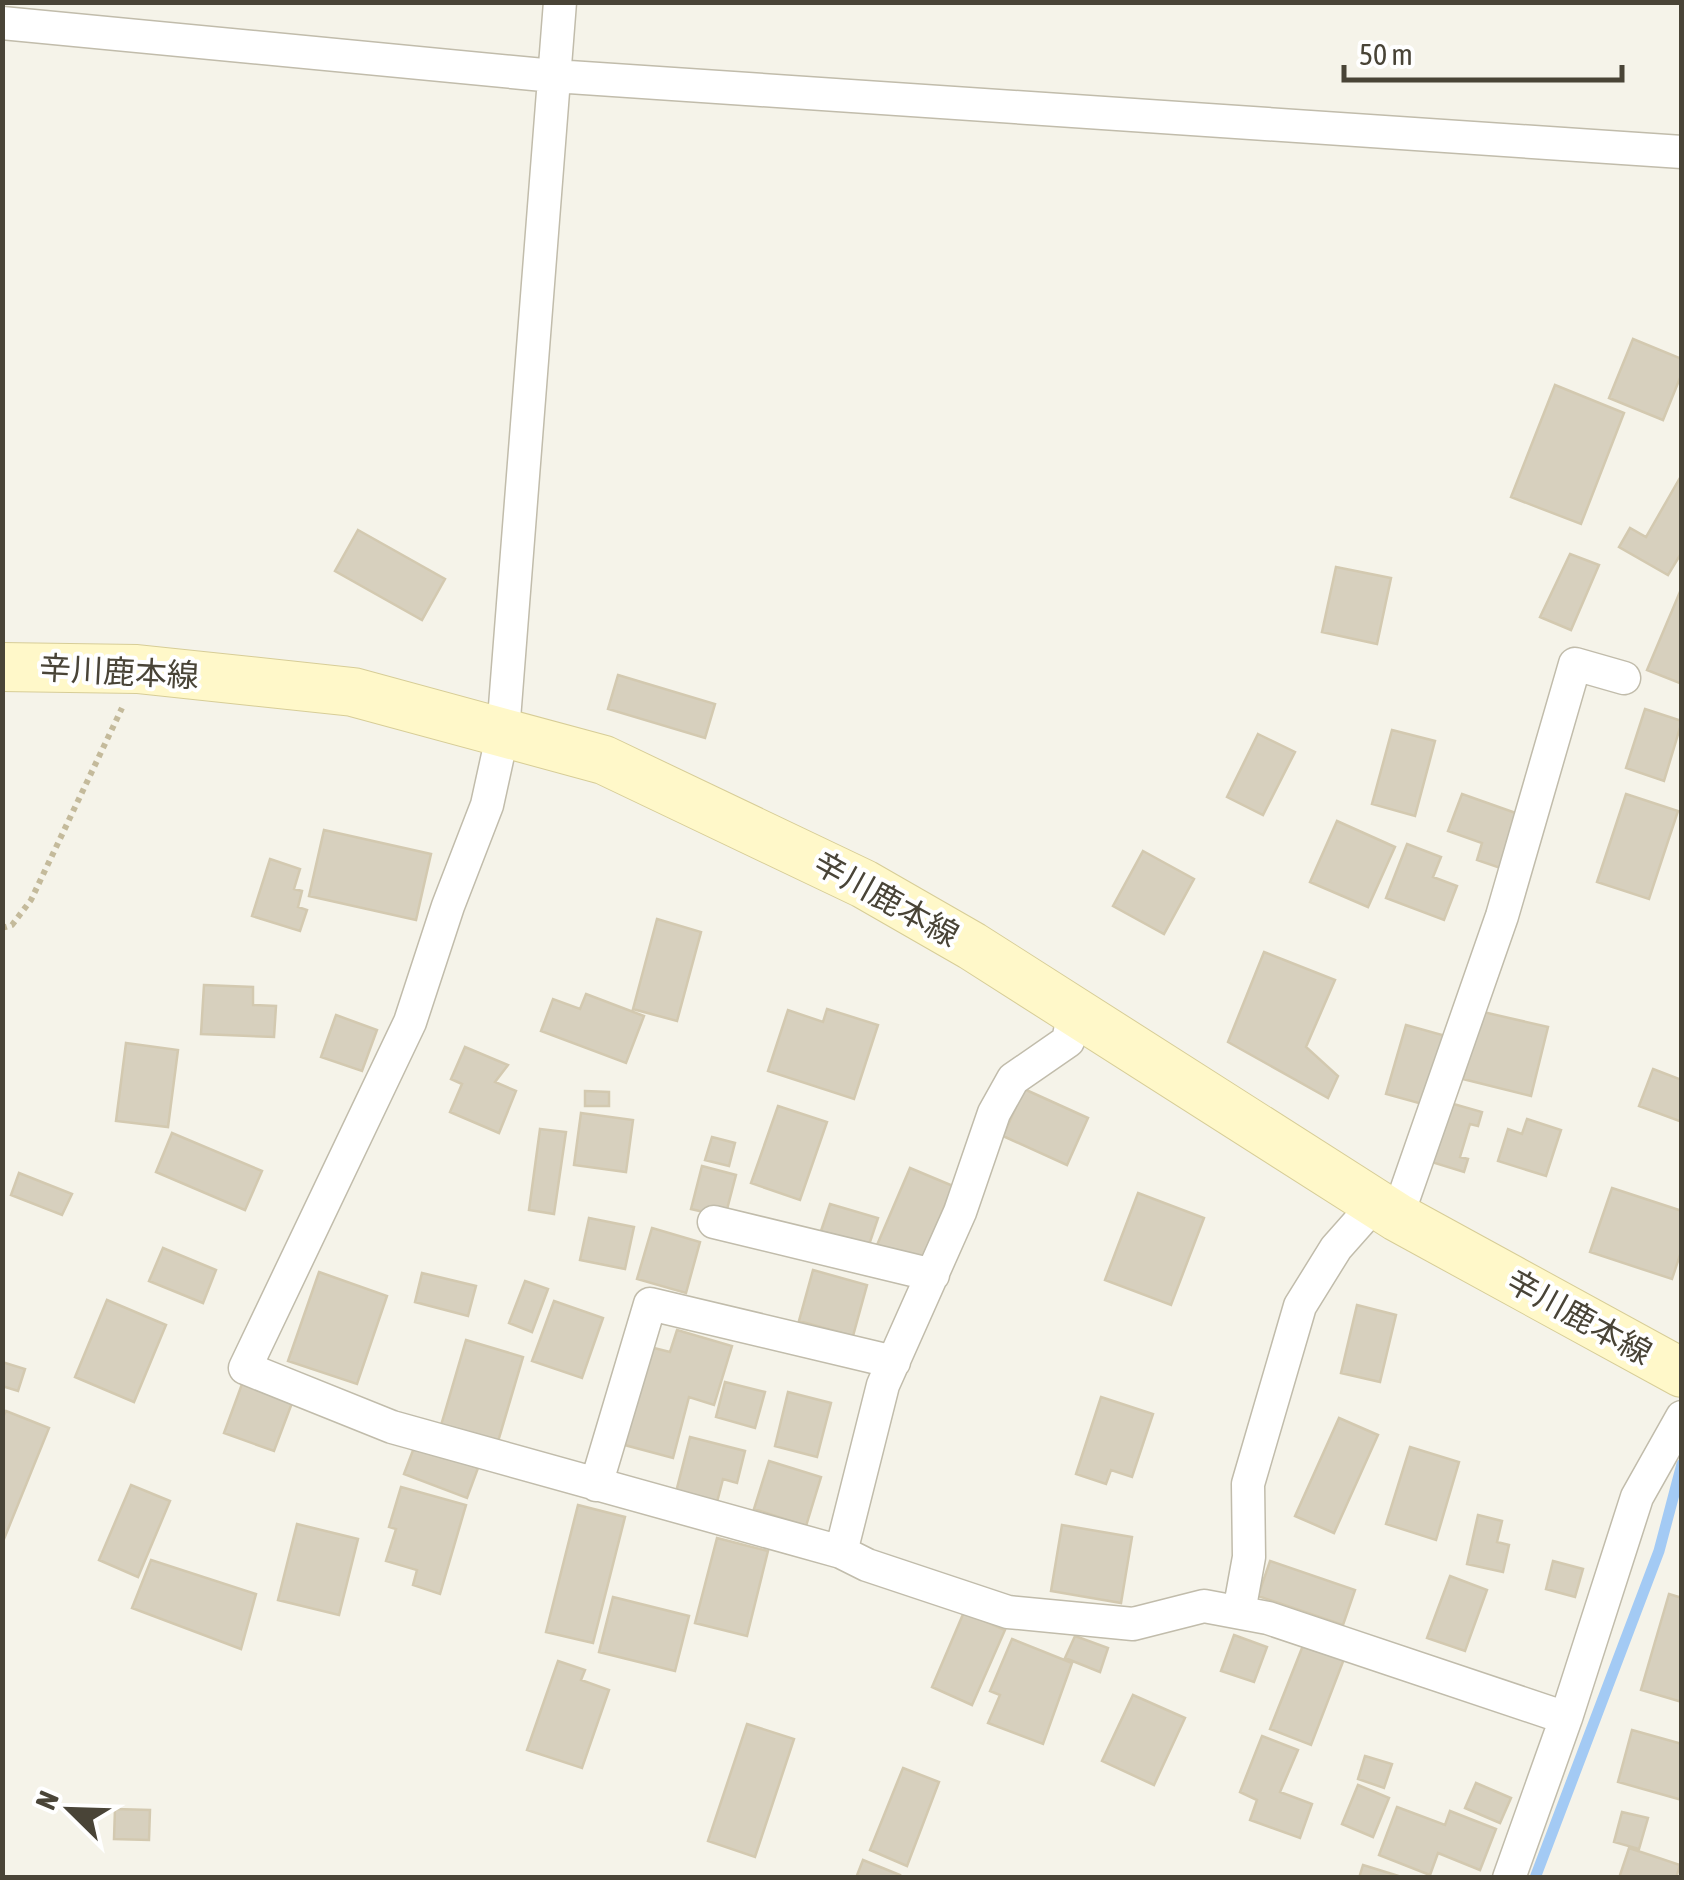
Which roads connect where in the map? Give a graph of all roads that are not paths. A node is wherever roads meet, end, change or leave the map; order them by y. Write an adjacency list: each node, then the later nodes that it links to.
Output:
1 (560, 2): 3 (street)
2 (2, 23): 3 (street)
3 (554, 76): 4 (street); 7 (street)
4 (1682, 152)
5 (2, 667): 7 (main road, 辛川鹿本線)
6 (1624, 678): 9 (street)
7 (503, 732): 8 (main road, 辛川鹿本線); 15 (street)
8 (1074, 1011): 9 (main road, 辛川鹿本線); 11 (street)
9 (1386, 1210): 13 (main road, 辛川鹿本線); 17 (street)
10 (714, 1222): 11 (street)
11 (933, 1275): 12 (street)
12 (894, 1362): 15 (street); 16 (street)
13 (1682, 1373)
14 (1682, 1417): 18 (street)
15 (596, 1485): 16 (street)
16 (841, 1552): 17 (street)
17 (1239, 1612): 18 (street)
18 (1566, 1718): 19 (street)
19 (1509, 1878)

